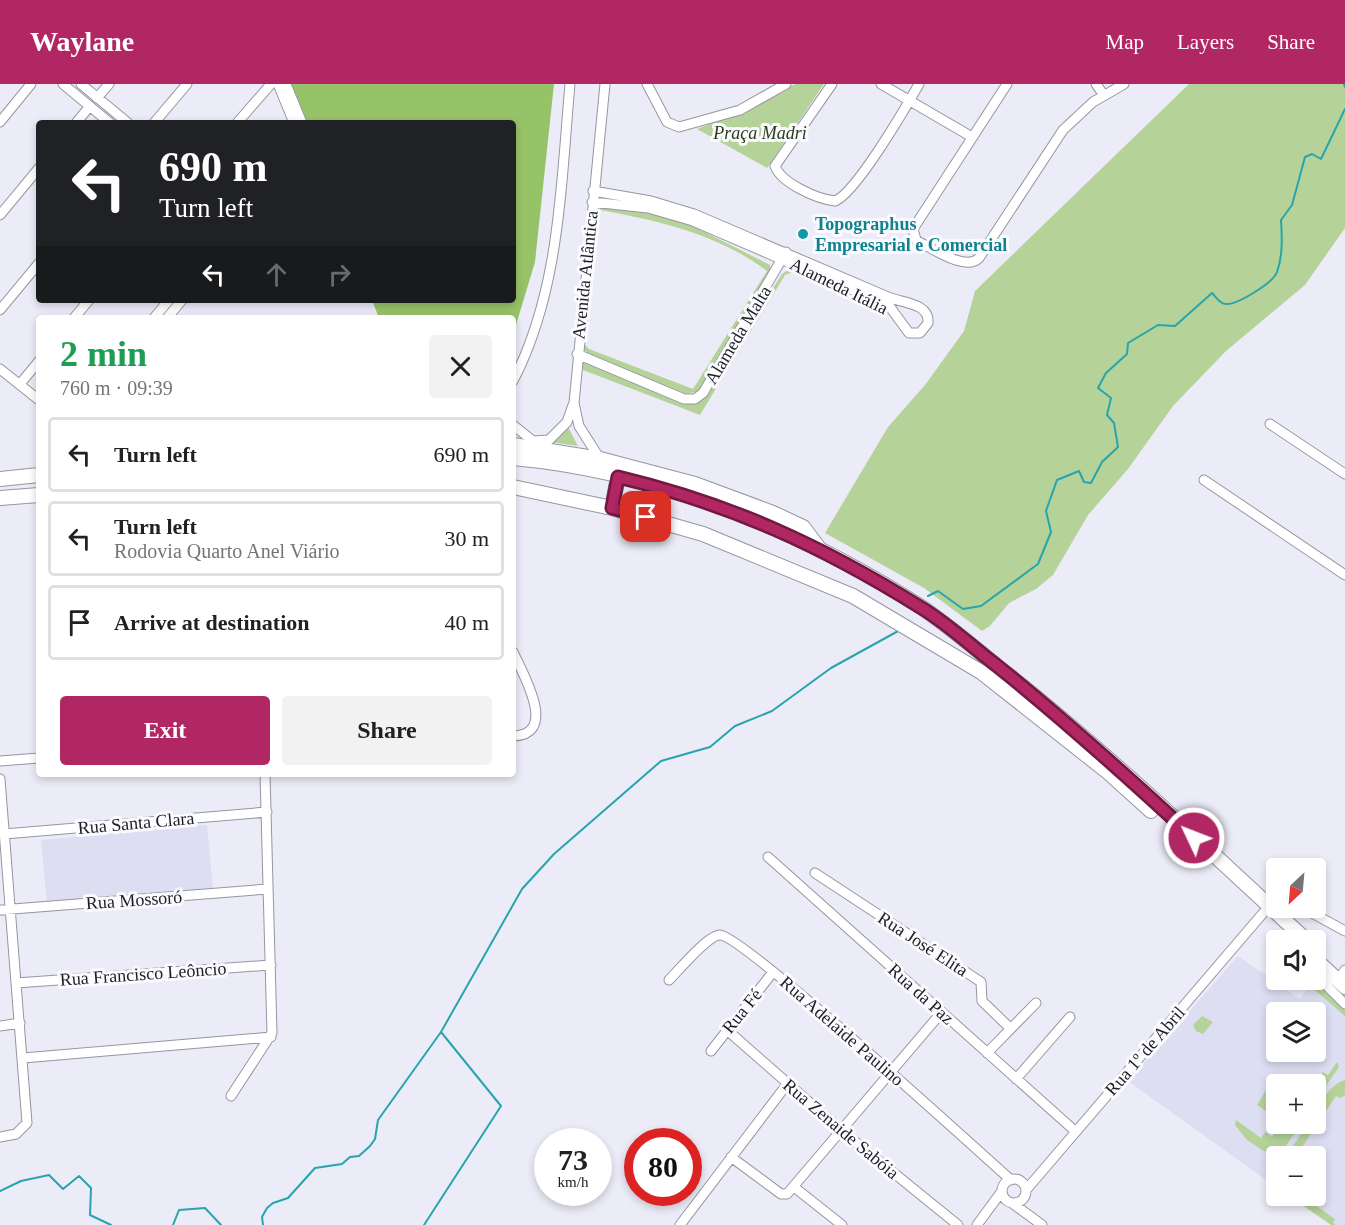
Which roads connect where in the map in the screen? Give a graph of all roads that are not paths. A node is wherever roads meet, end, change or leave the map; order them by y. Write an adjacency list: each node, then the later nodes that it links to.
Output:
1 (31, 84): 30 (street)
2 (63, 84): 22 (street)
3 (81, 84): 20 (street)
4 (109, 84): 20 (street)
5 (187, 84): 26 (street)
6 (271, 84): 27 (street)
7 (278, 84): 28 (street)
8 (285, 84): 29 (street)
9 (570, 84): 50 (street, Avenida Atlântica)
10 (604, 84): 33 (street, Avenida Atlântica)
11 (647, 84): 12 (street)
12 (786, 84)
13 (832, 84): 21 (street)
14 (881, 84): 21 (street)
15 (919, 84): 21 (street)
16 (1006, 84): 31 (street)
17 (1096, 84): 19 (street)
18 (1124, 84): 19 (street)
19 (1103, 94): 31 (street)
20 (97, 98): 25 (street)
21 (910, 101): 31 (street)
22 (90, 106): 23 (street); 24 (street)
23 (78, 120)
24 (106, 120)
25 (124, 120)
26 (157, 120)
27 (240, 120)
28 (293, 120)
29 (301, 120)
30 (0, 122)
31 (972, 137)
32 (36, 172): 35 (street)
33 (593, 191): 34 (street, Avenida Atlântica); 36 (street, Alameda Itália)
34 (592, 202): 36 (street, Alameda Itália); 47 (street, Avenida Atlântica)
35 (0, 215)
36 (786, 251): 38 (street, Alameda Itália); 43 (street, Alameda Itália); 47 (street, Alameda Malta)
37 (36, 267): 42 (street)
38 (904, 302): 43 (street); 43 (street, Alameda Itália)
39 (86, 303): 44 (street)
40 (166, 303): 45 (street)
41 (180, 303): 46 (street)
42 (0, 310)
43 (896, 314)
44 (76, 315)
45 (156, 315)
46 (170, 315)
47 (577, 354): 53 (street, Avenida Atlântica)
48 (36, 365): 51 (street)
49 (0, 369): 51 (street)
50 (516, 375)
51 (20, 384): 52 (street)
52 (36, 397)
53 (574, 403): 55 (street); 58 (street, Avenida Atlântica)
54 (1270, 424): 59 (street)
55 (516, 427)
56 (516, 445): 58 (highway)
57 (516, 459): 61 (highway)
58 (600, 459): 68 (highway)
59 (1345, 474)
60 (36, 475): 62 (highway)
61 (618, 477): 67 (highway); 68 (highway)
62 (0, 479)
63 (1204, 480): 69 (street)
64 (516, 488): 67 (highway)
65 (36, 495): 66 (highway)
66 (0, 498)
67 (612, 508): 82 (highway)
68 (818, 547): 81 (highway)
69 (1345, 575)
70 (516, 659): 71 (street)
71 (516, 735)
72 (36, 758): 73 (street)
73 (0, 761)
74 (265, 777): 76 (street)
75 (0, 778): 77 (street)
76 (267, 812): 77 (street, Rua Santa Clara); 80 (street)
77 (4, 834): 83 (street)
78 (768, 856): 99 (street, Rua da Paz)
79 (815, 873): 103 (street, Rua José Elita)
80 (268, 889): 83 (street, Rua Mossoró); 90 (street)
81 (1266, 904)
82 (1266, 904)
83 (5, 910): 96 (street)
84 (1266, 918): 114 (street, Rua 1º de Abril)
85 (1282, 918): 87 (highway)
86 (1321, 918): 88 (street)
87 (1295, 930)
88 (1345, 932)
89 (1326, 960): 93 (highway)
90 (271, 965): 96 (street, Rua Francisco Leôncio); 105 (street)
91 (1326, 967): 93 (highway)
92 (773, 972): 94 (street, Rua Adelaide Paulino); 104 (street, Rua Fé); 109 (street, Rua Adelaide Paulino)
93 (1344, 977)
94 (669, 980)
95 (1326, 982): 98 (street)
96 (16, 983): 101 (street)
97 (1036, 1003): 103 (street)
98 (1345, 1004)
99 (941, 1013): 107 (street, Rua da Paz); 109 (street)
100 (1070, 1017): 110 (street)
101 (20, 1023): 102 (street); 108 (street)
102 (0, 1026)
103 (1010, 1028): 107 (street)
104 (727, 1030): 106 (street, Rua Fé); 111 (street, Rua Zenaide Sabóia)
105 (271, 1037): 108 (street); 112 (street)
106 (711, 1051)
107 (987, 1053): 110 (street, Rua da Paz)
108 (23, 1058): 115 (street)
109 (891, 1072): 113 (street); 117 (street, Rua Adelaide Paulino)
110 (1016, 1079): 114 (street, Rua da Paz)
111 (788, 1083): 113 (street, Rua Zenaide Sabóia); 116 (street)
112 (231, 1096)
113 (842, 1131): 118 (street); 125 (street, Rua Zenaide Sabóia)
114 (1075, 1131): 119 (street, Rua 1º de Abril)
115 (0, 1137)
116 (731, 1157): 118 (street); 122 (street)
117 (1011, 1180): 119 (street); 120 (street)
118 (794, 1187): 124 (street)
119 (1026, 1190): 121 (street)
120 (1002, 1191): 121 (street); 126 (street)
121 (1012, 1203): 127 (street)
122 (683, 1222): 123 (street)
123 (694, 1225)
124 (842, 1225)
125 (958, 1225)
126 (977, 1225)
127 (1042, 1225)

